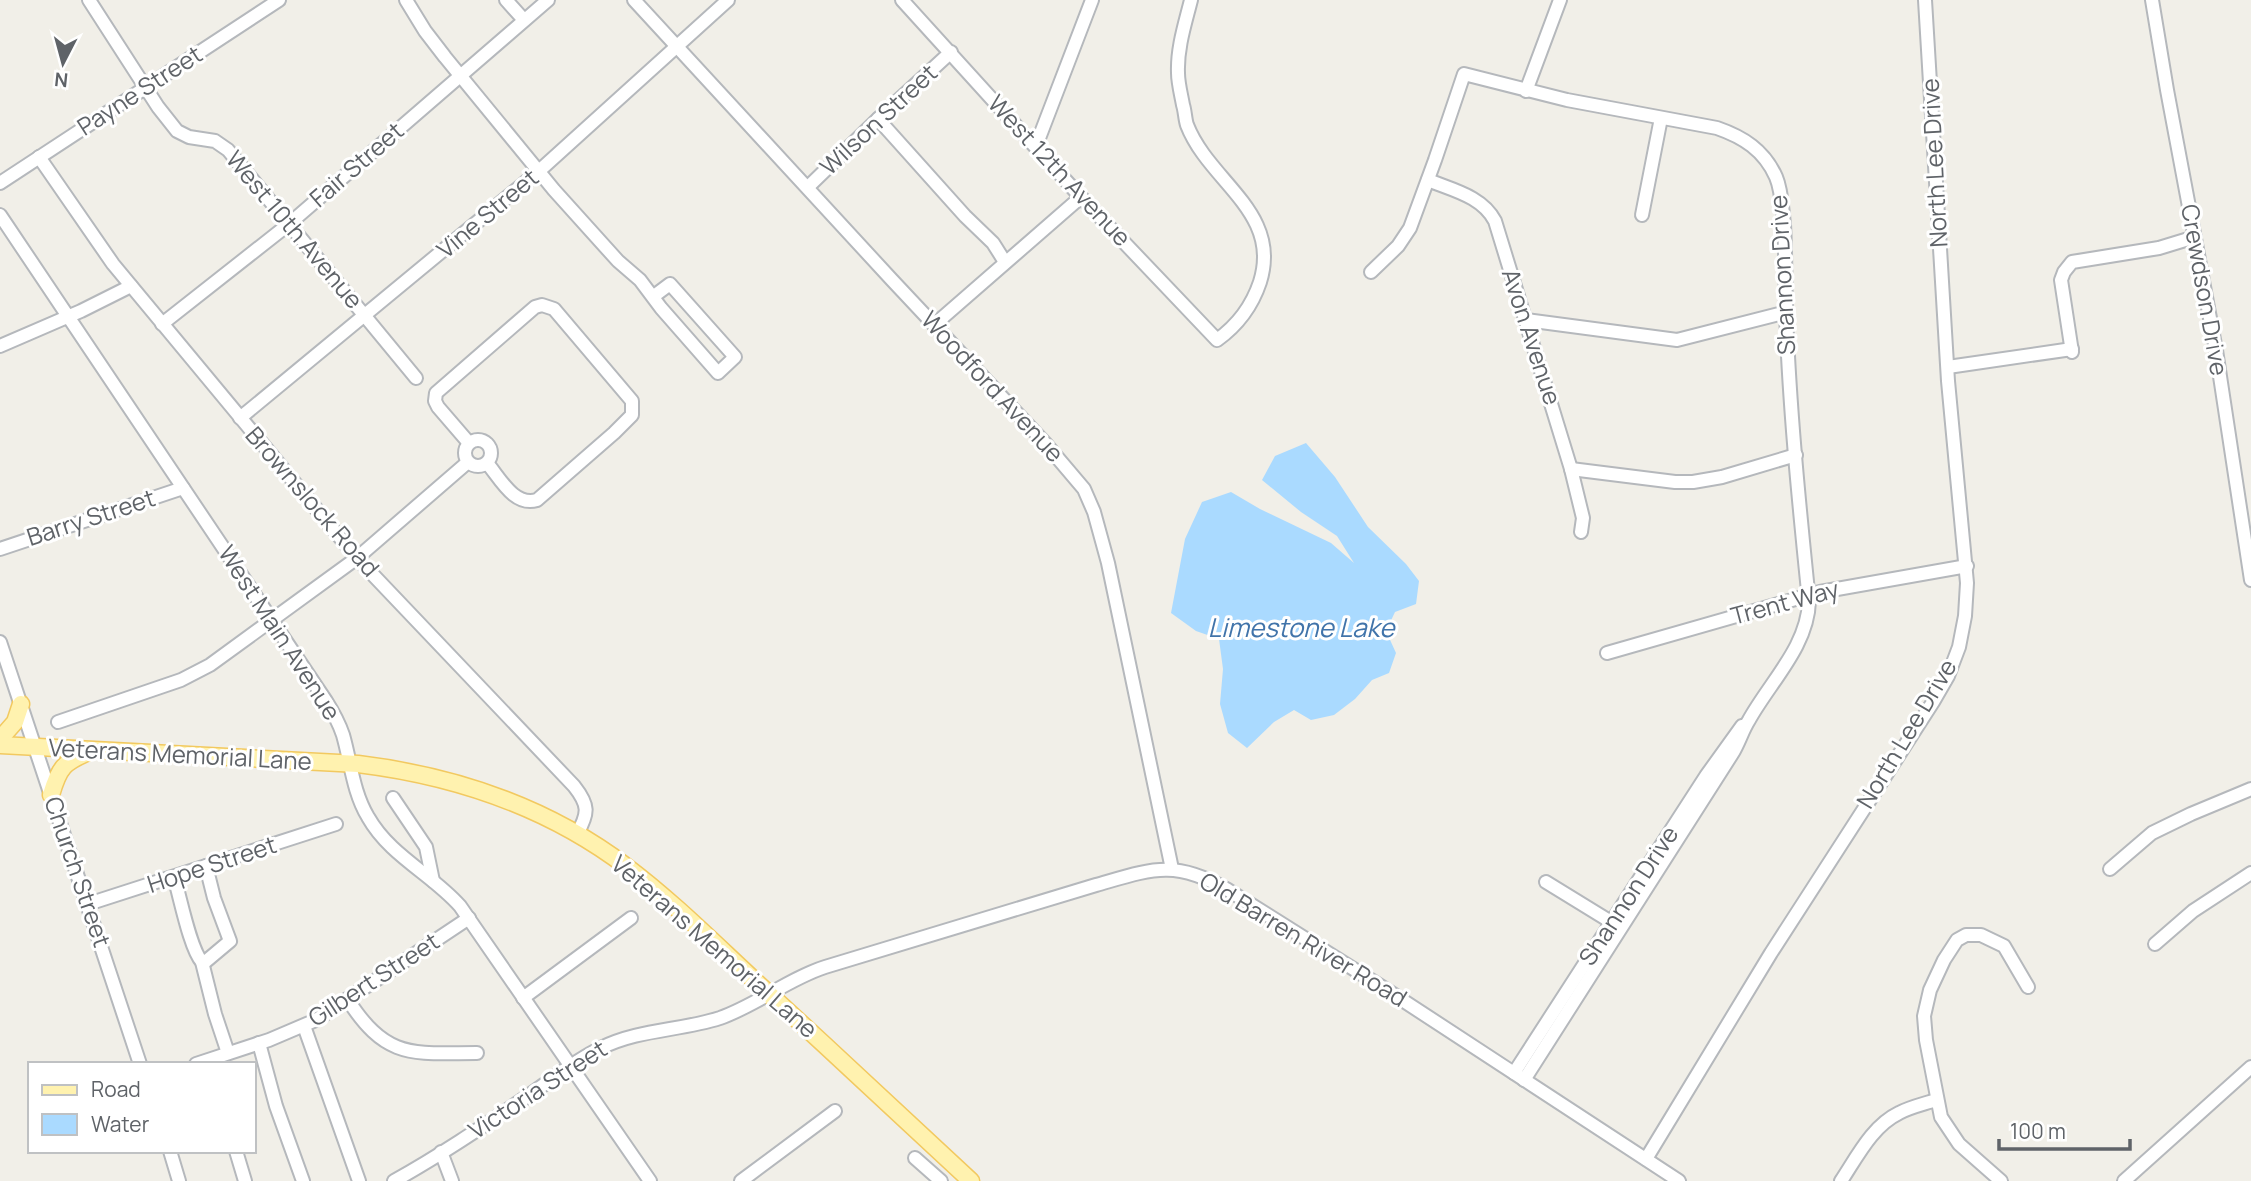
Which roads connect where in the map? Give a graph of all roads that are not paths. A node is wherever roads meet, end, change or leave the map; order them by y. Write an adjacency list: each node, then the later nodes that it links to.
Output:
1 (89, 0): 18 (street, West 10th Avenue)
2 (279, 0): 18 (street, Payne Street)
3 (406, 0): 17 (street)
4 (506, 0): 14 (street)
5 (548, 0): 14 (street, Fair Street)
6 (634, 0): 15 (street, Woodford Avenue)
7 (728, 0): 15 (street, Vine Street)
8 (902, 0): 16 (street, West 12th Avenue)
9 (1092, 0): 22 (street)
10 (1191, 0): 28 (street, West 12th Avenue)
11 (1560, 0): 19 (street)
12 (1925, 0): 44 (street, North Lee Drive)
13 (2152, 0): 32 (street, Crewdson Drive)
14 (524, 20): 17 (street, Fair Street)
15 (678, 46): 24 (street, Vine Street); 27 (street, Woodford Avenue)
16 (951, 52): 21 (street, Wilson Street); 22 (street, West 12th Avenue)
17 (459, 75): 24 (street); 31 (street, Fair Street)
18 (146, 87): 23 (street, Payne Street); 31 (street, West 10th Avenue)
19 (1526, 91): 20 (street, Shannon Drive); 25 (street, Shannon Drive)
20 (1661, 118): 30 (street); 37 (street, Shannon Drive)
21 (878, 119): 27 (street, Wilson Street); 33 (street)
22 (1036, 146): 28 (street, West 12th Avenue)
23 (39, 157): 26 (street, Payne Street); 35 (street, Brownslock Road)
24 (539, 171): 36 (street); 38 (street, Vine Street)
25 (1428, 180): 34 (street); 40 (street, Avon Avenue)
26 (0, 183)
27 (808, 187): 42 (street, Woodford Avenue)
28 (1081, 197): 33 (street)
29 (0, 215): 39 (street, West Main Avenue)
30 (1642, 215)
31 (289, 224): 38 (street, West 10th Avenue); 41 (street, Fair Street)
32 (2195, 237): 44 (street); 57 (street, Crewdson Drive)
33 (1005, 262): 42 (street)
34 (1371, 272)
35 (131, 286): 39 (street); 41 (street, Brownslock Road)
36 (654, 296): 36 (street)
37 (1787, 312): 40 (street); 48 (street, Shannon Drive)
38 (366, 316): 45 (street, West 10th Avenue); 46 (street, Vine Street)
39 (68, 317): 43 (street); 52 (street, West Main Avenue)
40 (1526, 320): 51 (street, Avon Avenue)
41 (162, 324): 46 (street, Brownslock Road)
42 (934, 325): 75 (street, Woodford Avenue)
43 (0, 346)
44 (1948, 367): 56 (street, North Lee Drive)
45 (416, 378)
46 (240, 418): 55 (street, Brownslock Road)
47 (469, 443): 49 (street); 50 (street); 50 (street)
48 (1796, 455): 51 (street); 58 (street, Shannon Drive)
49 (468, 461): 50 (street); 55 (street)
50 (487, 463)
51 (1571, 469): 53 (street, Avon Avenue)
52 (183, 488): 54 (street, Barry Street); 59 (street, West Main Avenue)
53 (1581, 532)
54 (0, 549)
55 (357, 558): 59 (street); 73 (street, Brownslock Road)
56 (1967, 566): 58 (street, Trent Way); 106 (street, North Lee Drive)
57 (2251, 580)
58 (1809, 594): 61 (street, Trent Way); 84 (street, Shannon Drive)
59 (273, 620): 63 (street); 68 (street, West Main Avenue)
60 (0, 642): 62 (street, Church Street)
61 (1607, 653)
62 (21, 704): 64 (main road); 66 (street, Church Street)
63 (58, 722)
64 (0, 739)
65 (0, 745): 66 (main road, Veterans Memorial Lane)
66 (35, 747): 67 (main road, Veterans Memorial Lane); 70 (street, Church Street)
67 (92, 750): 68 (main road, Veterans Memorial Lane); 70 (main road)
68 (350, 764): 73 (main road, Veterans Memorial Lane); 79 (street, West Main Avenue)
69 (2251, 789): 76 (street)
70 (51, 795): 81 (street, Church Street)
71 (394, 798): 79 (street)
72 (337, 824): 74 (street, Hope Street)
73 (578, 834): 88 (main road, Veterans Memorial Lane)
74 (206, 866): 78 (street, Hope Street); 86 (street)
75 (1171, 869): 88 (street, Old Barren River Road); 99 (street, Old Barren River Road)
76 (2110, 869)
77 (2251, 873): 85 (street)
78 (174, 877): 81 (street, Hope Street); 86 (street)
79 (433, 881): 82 (street, West Main Avenue)
80 (1546, 882): 84 (street)
81 (88, 904): 95 (street, Church Street)
82 (469, 918): 89 (street, West Main Avenue); 90 (street, Gilbert Street)
83 (631, 918): 89 (street)
84 (1617, 925): 99 (street, Shannon Drive)
85 (2155, 944)
86 (202, 962): 93 (street)
87 (2028, 987): 100 (street)
88 (769, 993): 97 (street, Victoria Street); 116 (main road, Veterans Memorial Lane)
89 (523, 998): 97 (street, West Main Avenue)
90 (348, 1000): 91 (street, Gilbert Street); 94 (street)
91 (304, 1026): 92 (street, Gilbert Street); 110 (street)
92 (259, 1043): 93 (street, Gilbert Street); 109 (street)
93 (228, 1053): 96 (street, Gilbert Street)
94 (477, 1053)
95 (139, 1062)
96 (202, 1062)
97 (570, 1067): 102 (street, Victoria Street); 113 (street, West Main Avenue)
98 (2251, 1067): 120 (street)
99 (1519, 1076): 106 (street, Old Barren River Road)
100 (1936, 1100): 118 (street); 119 (street)
101 (835, 1111): 114 (street)
102 (441, 1152): 111 (street, Victoria Street); 112 (street)
103 (171, 1153): 107 (street)
104 (237, 1153): 108 (street)
105 (915, 1158): 115 (street)
106 (1646, 1159): 117 (street, Old Barren River Road)
107 (179, 1181)
108 (245, 1181)
109 (303, 1181)
110 (359, 1181)
111 (394, 1181)
112 (452, 1181)
113 (650, 1181)
114 (741, 1181)
115 (941, 1181)
116 (971, 1181)
117 (1679, 1181)
118 (1841, 1181)
119 (2001, 1181)
120 (2124, 1181)

